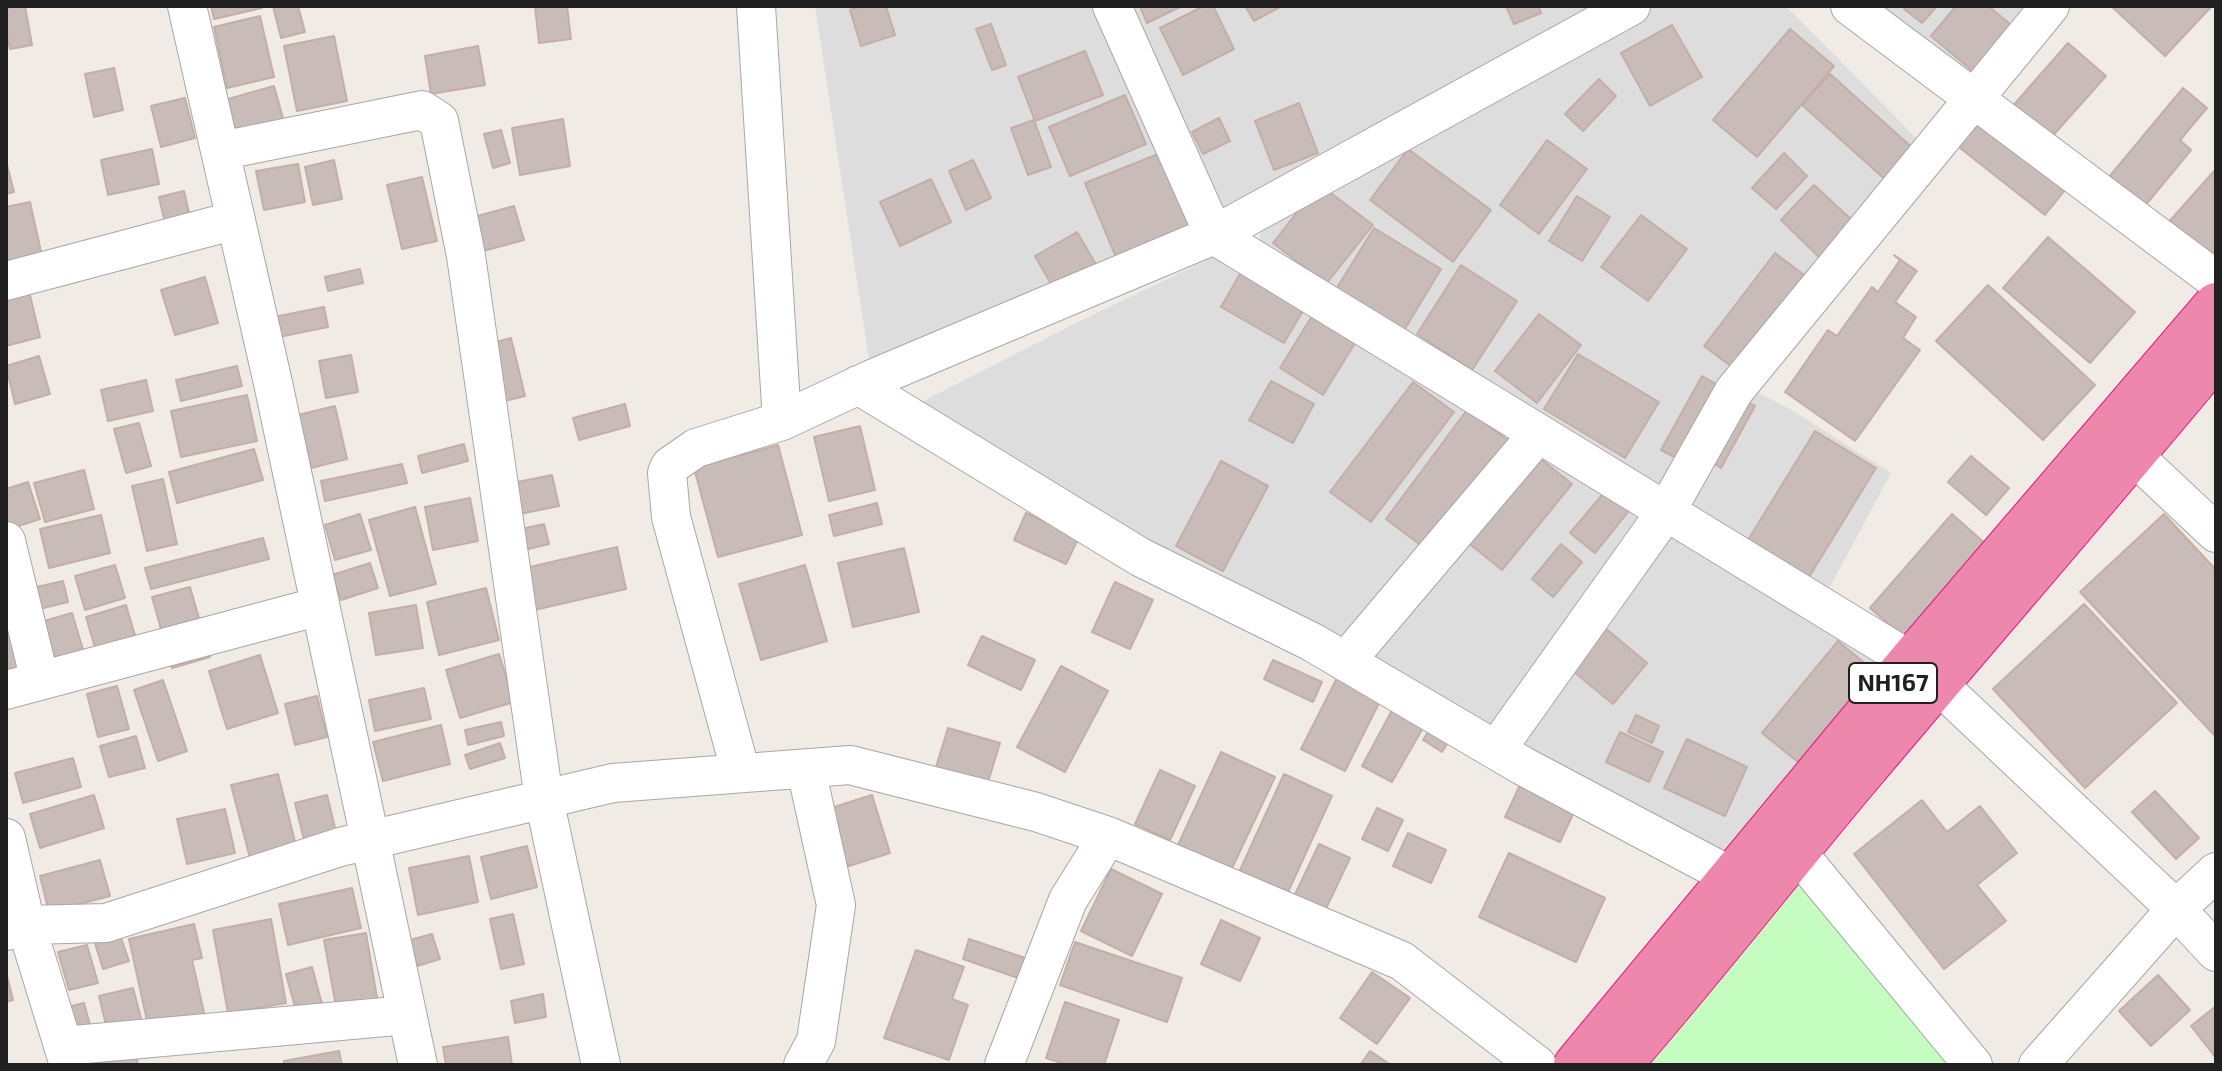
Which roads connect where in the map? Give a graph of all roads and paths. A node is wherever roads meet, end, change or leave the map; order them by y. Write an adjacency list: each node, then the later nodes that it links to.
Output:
1 (187, 6): 8 (street)
2 (756, 6): 16 (street)
3 (1112, 6): 10 (street)
4 (1631, 6): 10 (street)
5 (1850, 6): 7 (street)
6 (2050, 6): 7 (street)
7 (1974, 100): 11 (street); 19 (street)
8 (220, 151): 9 (street); 29 (street)
9 (236, 220): 12 (street); 22 (street)
10 (1214, 235): 15 (street); 17 (street)
11 (2216, 280)
12 (6, 281)
13 (2216, 305): 24 (highway, NH167)
14 (2216, 355): 18 (highway, NH167)
15 (858, 385): 16 (street); 23 (street)
16 (782, 421): 28 (street)
17 (1538, 434): 19 (street); 23 (street)
18 (2133, 455): 20 (street); 24 (highway, NH167)
19 (1665, 511): 24 (street); 26 (street)
20 (2216, 533)
21 (6, 541): 25 (street)
22 (320, 606): 25 (street); 32 (street)
23 (1345, 662): 26 (street)
24 (1924, 673): 33 (highway, NH167); 35 (highway, NH167); 36 (street)
25 (23, 686)
26 (1496, 750): 35 (street)
27 (806, 769): 28 (street); 30 (street); 43 (street)
28 (741, 773): 29 (street)
29 (544, 799): 32 (street); 42 (street)
30 (1108, 836): 44 (street); 45 (street)
31 (6, 838): 37 (street)
32 (370, 839): 37 (street); 39 (street)
33 (1797, 852): 47 (highway, NH167); 48 (street)
34 (2216, 872): 36 (street)
35 (1734, 878): 46 (highway, NH167)
36 (2176, 909): 38 (street); 49 (street)
37 (16, 928): 40 (street)
38 (2216, 952)
39 (407, 1015): 40 (street); 41 (street)
40 (66, 1056)
41 (418, 1065)
42 (601, 1065)
43 (803, 1065)
44 (1004, 1065)
45 (1537, 1065)
46 (1576, 1065)
47 (1619, 1065)
48 (1973, 1065)
49 (2038, 1065)

